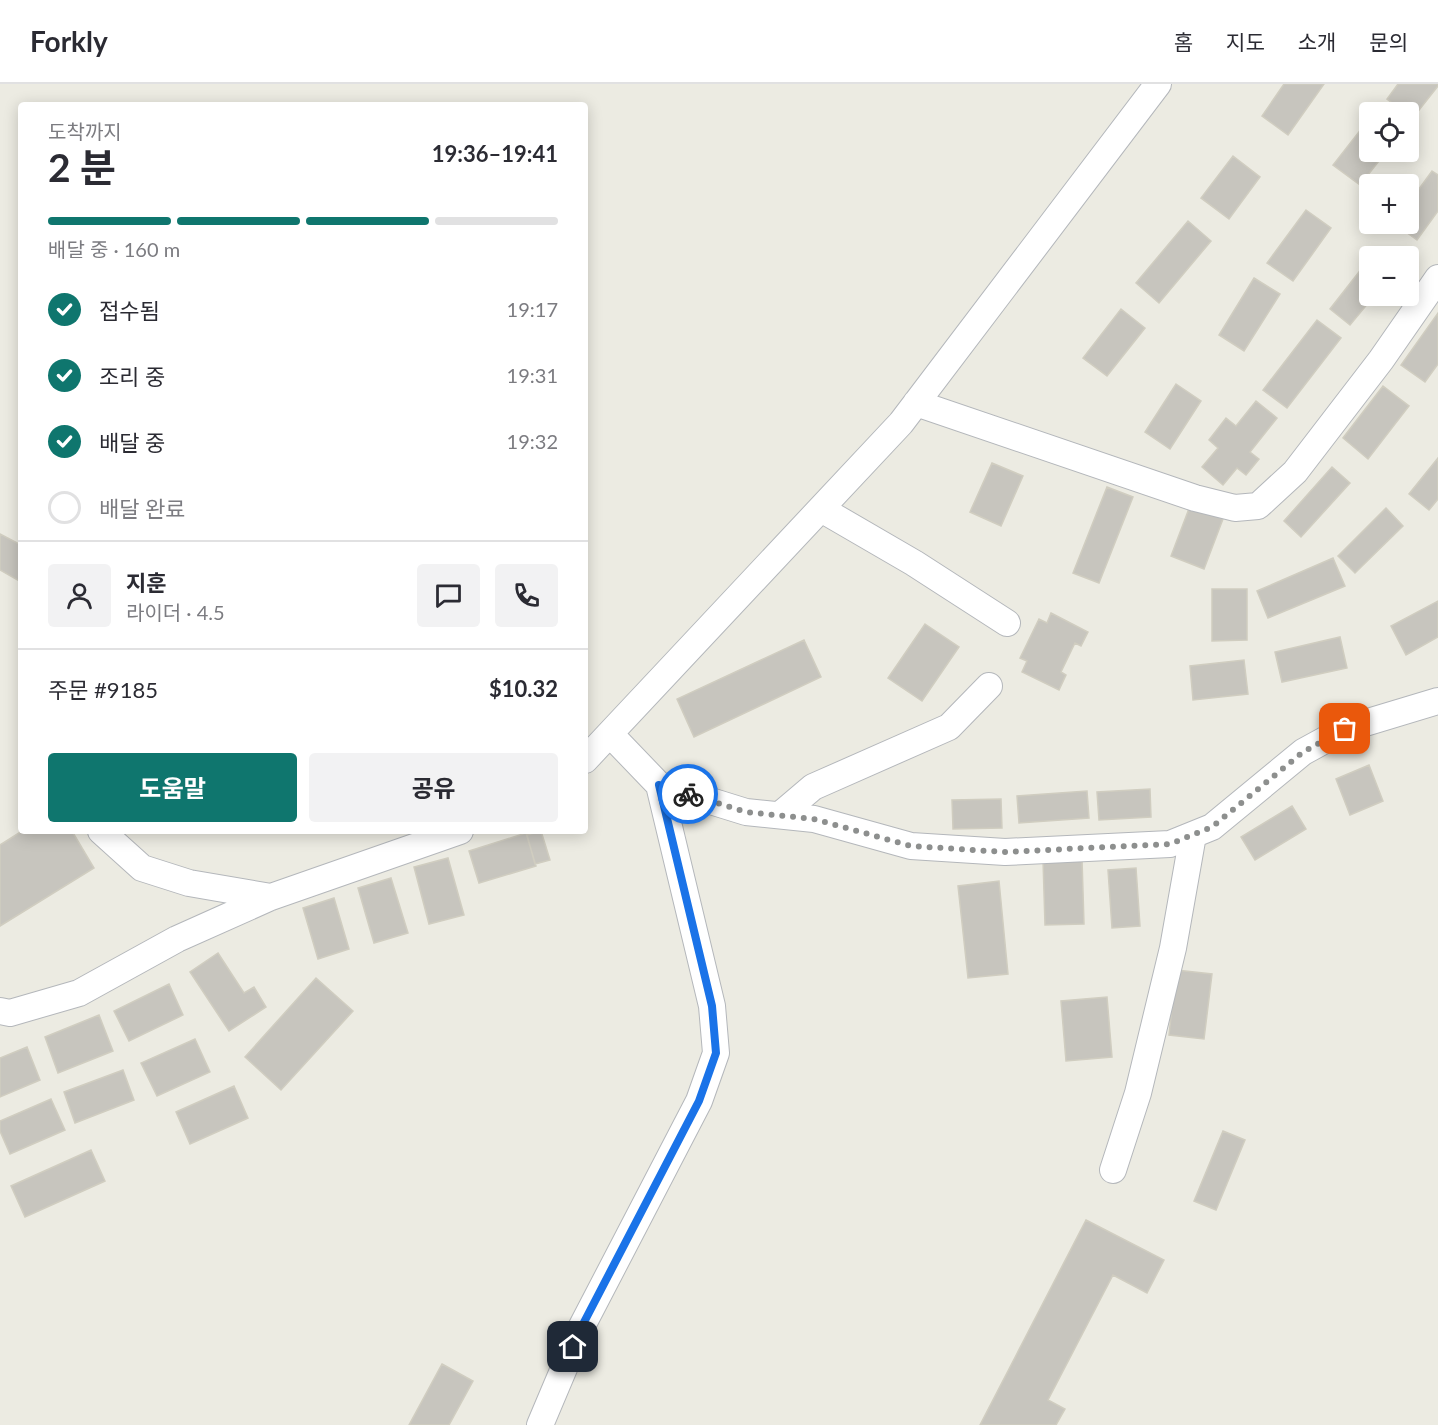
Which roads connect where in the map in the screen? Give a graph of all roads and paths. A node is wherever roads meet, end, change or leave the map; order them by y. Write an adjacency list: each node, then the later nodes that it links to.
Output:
1 (1158, 84): 3 (street)
2 (1438, 278): 3 (street)
3 (916, 403): 4 (street)
4 (821, 509): 5 (street); 8 (street)
5 (1007, 623)
6 (989, 686): 11 (street)
7 (1438, 701): 14 (street)
8 (610, 734): 9 (street); 10 (street)
9 (588, 757)
10 (659, 785): 11 (street); 18 (street)
11 (780, 815): 14 (street)
12 (104, 834): 15 (street)
13 (451, 834): 15 (street)
14 (1193, 835): 17 (street)
15 (271, 897): 16 (street)
16 (0, 1011)
17 (1113, 1170)
18 (540, 1425)

